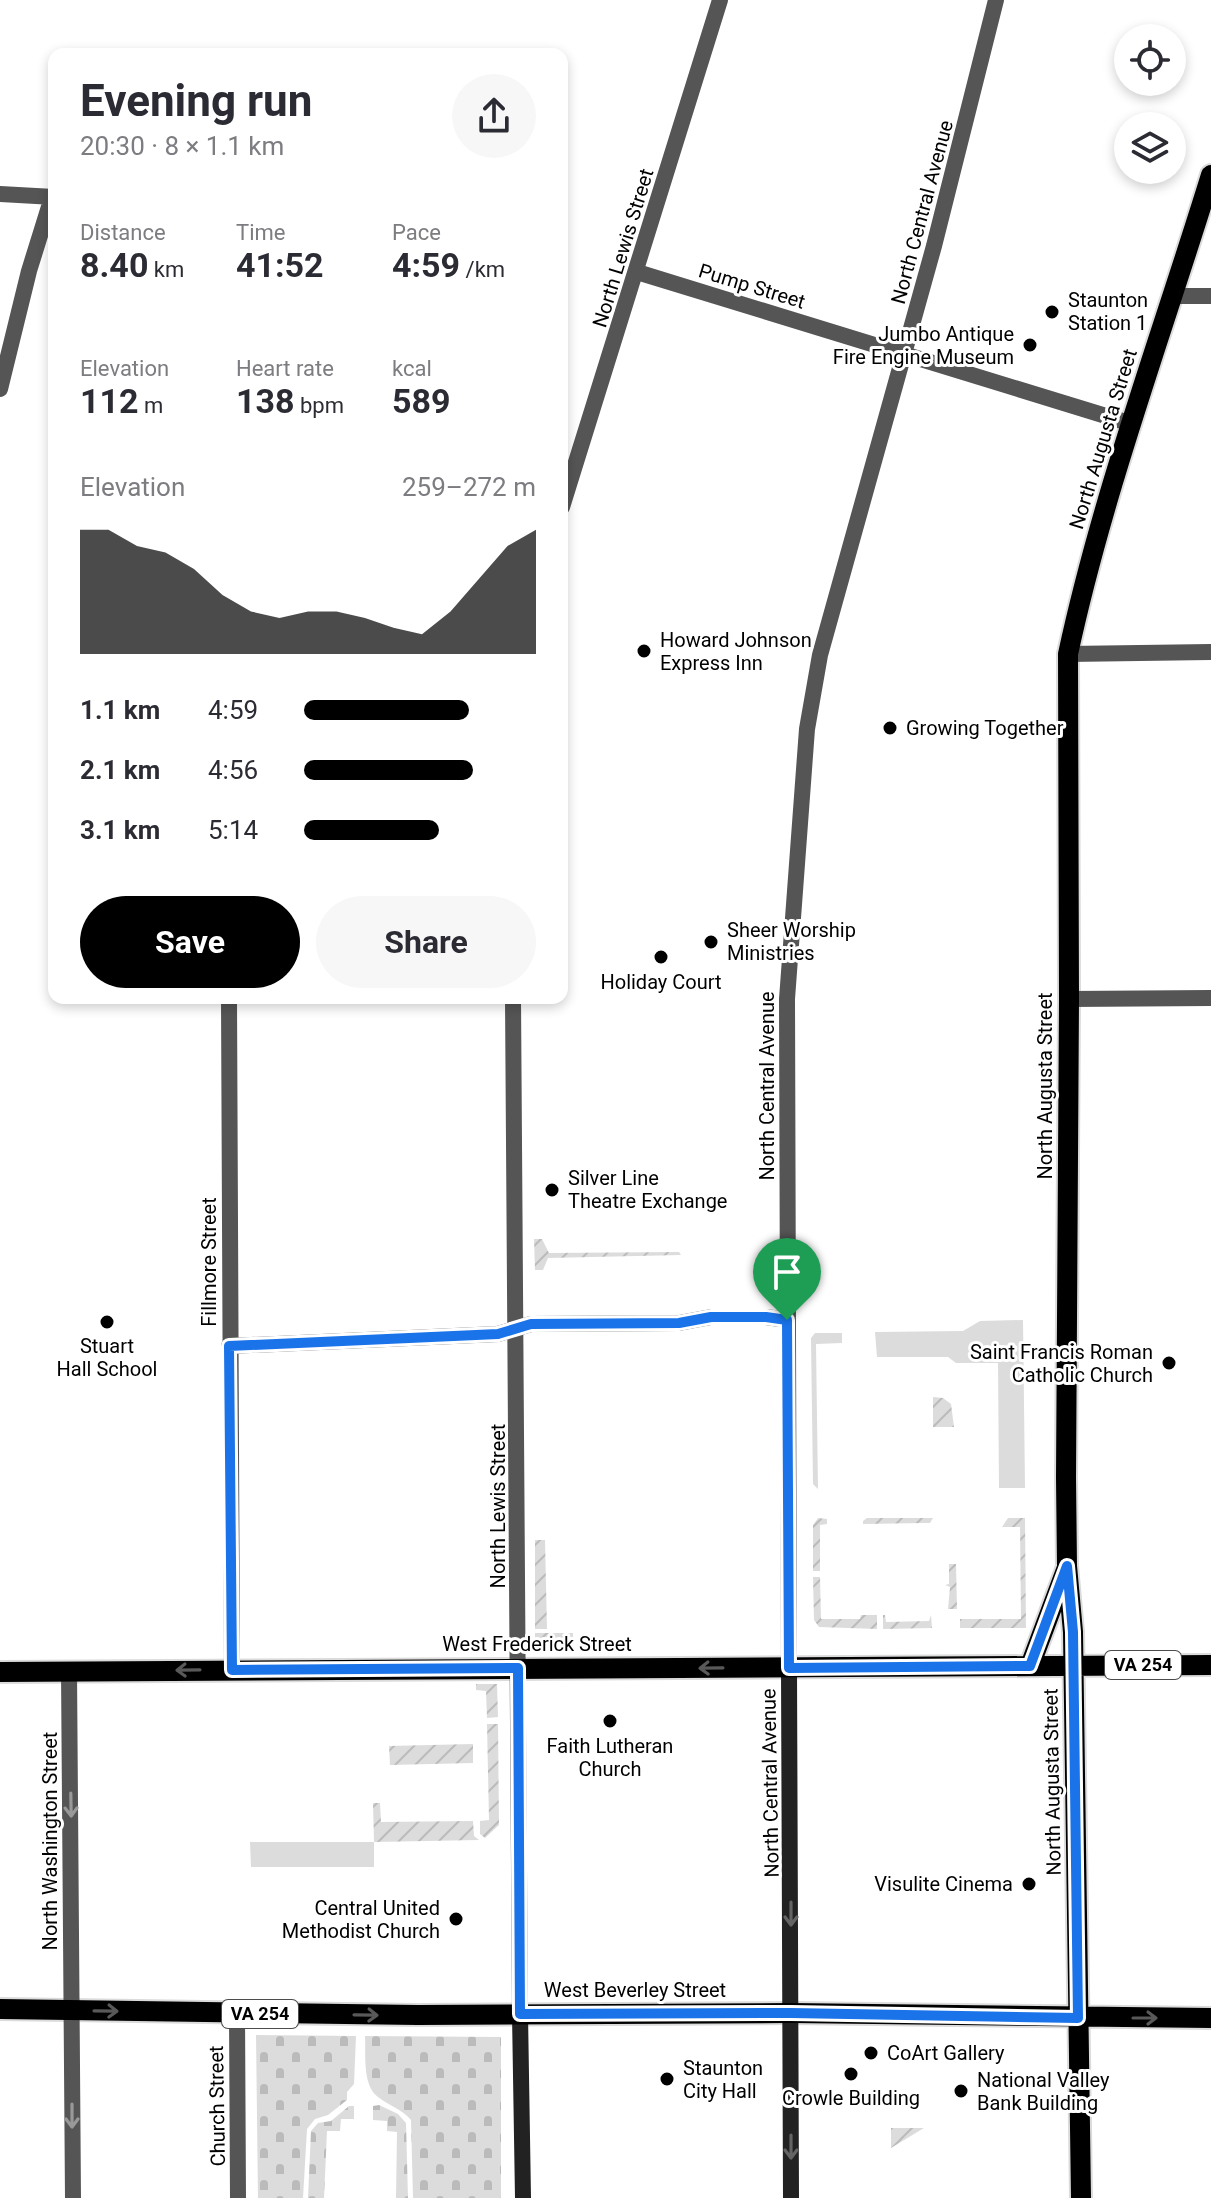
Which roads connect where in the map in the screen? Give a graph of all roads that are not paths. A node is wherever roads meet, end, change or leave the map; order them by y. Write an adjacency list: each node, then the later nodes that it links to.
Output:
1 (720, 0): 7 (street, North Lewis Street)
2 (996, 0): 10 (street, North Central Avenue)
3 (1211, 175): 8 (main road, North Augusta Street)
4 (0, 194): 5 (street)
5 (48, 197)
6 (48, 212): 11 (street)
7 (637, 272): 10 (street, Pump Street); 13 (street, North Lewis Street)
8 (1173, 296): 9 (street); 12 (main road, North Augusta Street)
9 (1211, 296)
10 (904, 354): 12 (street, Pump Street); 20 (street, North Central Avenue)
11 (0, 389)
12 (1132, 424): 15 (main road, North Augusta Street)
13 (568, 488)
14 (1211, 652): 15 (street)
15 (1068, 654): 17 (main road, North Augusta Street)
16 (1211, 998): 17 (street)
17 (1069, 999): 23 (main road, North Augusta Street)
18 (229, 1004): 22 (street, Fillmore Street)
19 (513, 1004): 21 (street, North Lewis Street)
20 (787, 1320): 21 (street); 28 (street, North Central Avenue)
21 (516, 1328): 22 (street); 27 (street, North Lewis Street)
22 (229, 1346): 29 (street, Fillmore Street)
23 (1067, 1566): 24 (main road, North Augusta Street); 26 (main road)
24 (1074, 1665): 25 (main road, VA 254); 26 (main road, West Frederick Street / VA 254); 37 (main road, North Augusta Street)
25 (1211, 1665)
26 (1030, 1666): 28 (main road, West Frederick Street / VA 254)
27 (518, 1668): 28 (main road, West Frederick Street / VA 254, one-way to 27); 29 (main road, West Frederick Street / VA 254); 36 (street, North Lewis Street)
28 (789, 1668): 34 (main road, North Central Avenue, one-way to 34)
29 (232, 1670): 30 (main road, West Frederick Street / VA 254, one-way to 30)
30 (69, 1671): 31 (main road, West Frederick Street / VA 254); 33 (street, North Washington Street, one-way to 33)
31 (0, 1672)
32 (0, 2009): 33 (main road, West Beverley Street / VA 254)
33 (71, 2010): 35 (main road, West Beverley Street / VA 254, one-way to 35); 39 (street, North Washington Street, one-way to 39)
34 (791, 2013): 36 (main road, West Beverley Street / VA 254); 37 (main road, West Beverley Street / VA 254); 42 (main road, North Central Avenue, one-way to 42)
35 (237, 2014): 36 (main road, West Beverley Street / VA 254, one-way to 36); 40 (street, Church Street)
36 (520, 2014): 41 (main road)
37 (1078, 2018): 38 (main road, VA 254, one-way to 38); 43 (main road, North Augusta Street)
38 (1211, 2018)
39 (73, 2198)
40 (238, 2198)
41 (523, 2198)
42 (791, 2198)
43 (1081, 2198)

